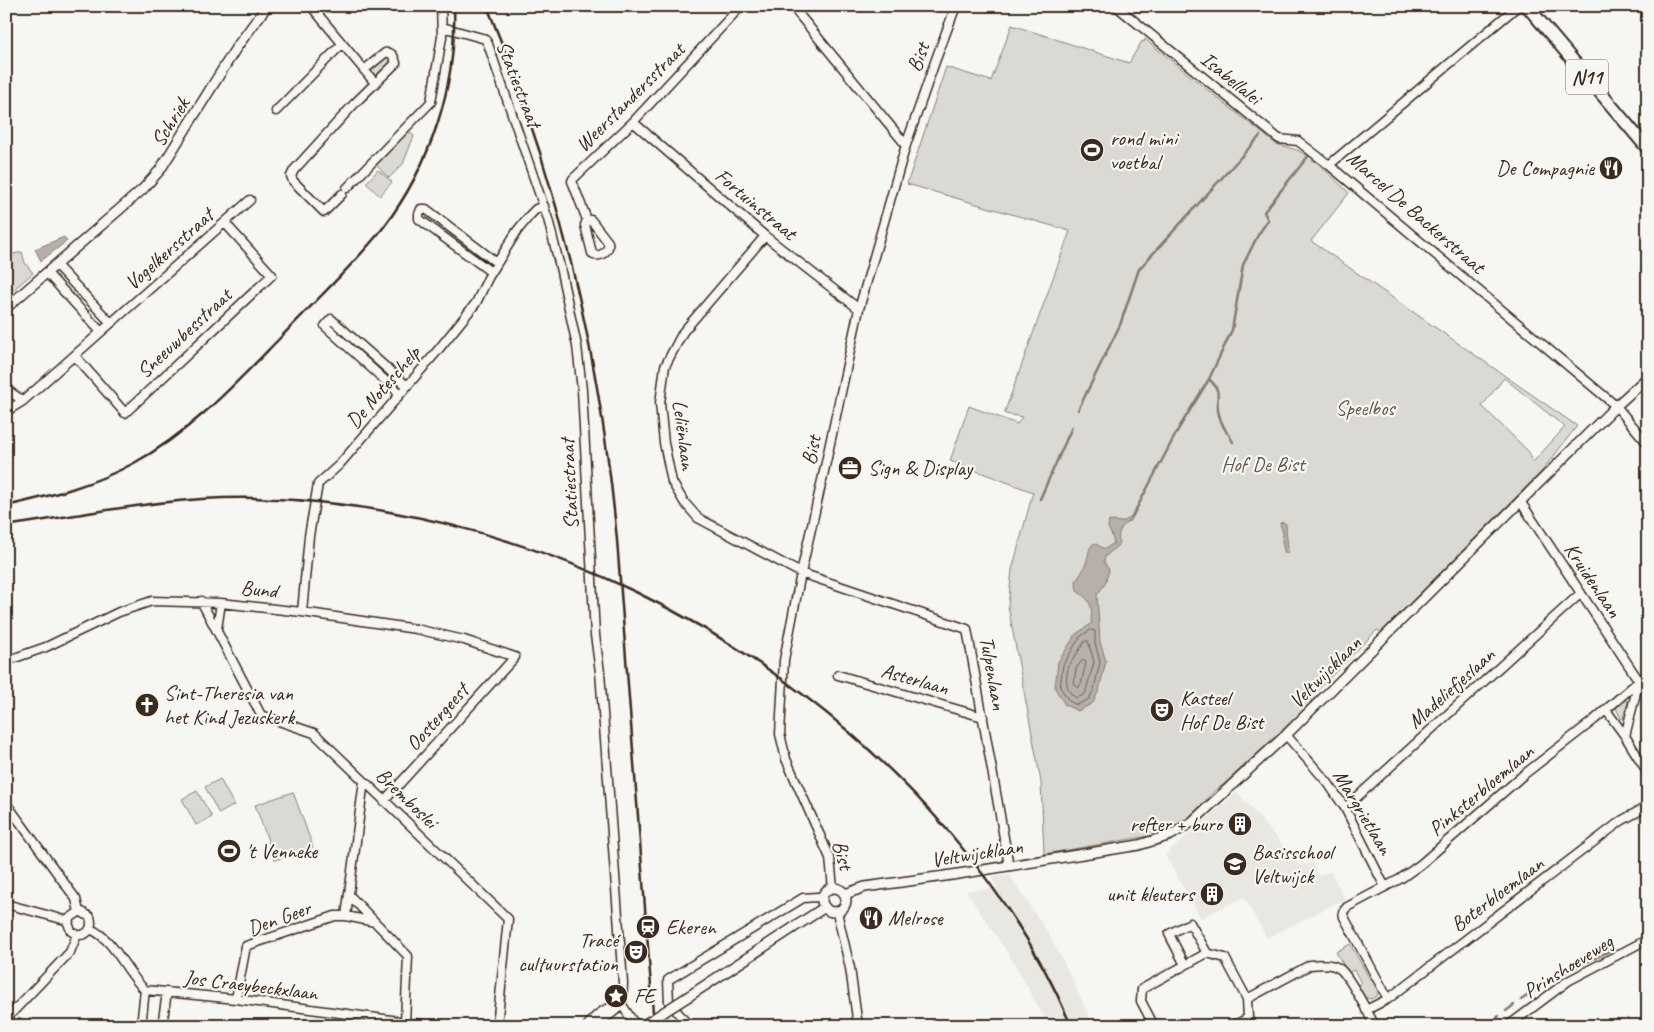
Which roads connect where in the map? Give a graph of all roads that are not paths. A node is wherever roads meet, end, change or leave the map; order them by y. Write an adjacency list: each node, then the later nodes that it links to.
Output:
1 (266, 6): 25 (street, Schriek)
2 (311, 6): 11 (street)
3 (441, 6): 10 (street)
4 (742, 6): 15 (street, Weerstandersstraat)
5 (792, 6): 16 (street)
6 (956, 6): 16 (street, Bist)
7 (1116, 6): 18 (street, Isabellalei)
8 (1518, 6): 18 (street, Marcel De Backerstraat)
9 (1526, 6): 17 (main road, N11)
10 (442, 27): 13 (street); 20 (street, Statiestraat)
11 (342, 44): 12 (street); 14 (street)
12 (364, 70): 13 (street); 13 (street)
13 (375, 83)
14 (276, 111)
15 (633, 122): 21 (street, Weerstandersstraat); 23 (street, Fortuinstraat)
16 (906, 145): 29 (street, Bist)
17 (1648, 148)
18 (1329, 165): 38 (street, Marcel De Backerstraat)
19 (250, 200): 22 (street, Vogelkersstraat)
20 (544, 206): 24 (street, De Noteschelp); 84 (street, Statiestraat)
21 (588, 220)
22 (225, 223): 30 (street, Vogelkersstraat); 32 (street, Sneeuwbesstraat)
23 (765, 236): 29 (street, Fortuinstraat); 42 (street, Leliënlaan)
24 (497, 263): 26 (street, De Noteschelp); 26 (street)
25 (56, 265): 27 (street, Schriek); 30 (street)
26 (491, 272): 34 (street, De Noteschelp)
27 (47, 273): 28 (street, Schriek); 31 (street)
28 (6, 308)
29 (858, 309): 42 (street, Bist)
30 (111, 323): 31 (street, Vogelkersstraat)
31 (101, 332): 32 (street, Vogelkersstraat)
32 (75, 356): 37 (street, Vogelkersstraat)
33 (1648, 377): 38 (street, Veltwijcklaan)
34 (407, 386): 36 (street, De Noteschelp); 36 (street)
35 (6, 389): 37 (street)
36 (400, 394): 46 (street, De Noteschelp)
37 (23, 401): 39 (street, Vogelkersstraat)
38 (1616, 406): 40 (street, Marcel De Backerstraat); 41 (street, Veltwijcklaan)
39 (6, 410)
40 (1648, 444)
41 (1520, 502): 43 (street, Kruidenlaan); 54 (street, Veltwijcklaan)
42 (801, 573): 53 (street, Tulpenlaan); 64 (street, Bist)
43 (1581, 593): 51 (street, Kruidenlaan); 61 (street, Madeliefjeslaan)
44 (201, 601): 45 (street, Bund); 47 (street, Bremboslei); 49 (street, Bund)
45 (222, 603): 46 (street, Bund); 47 (street)
46 (302, 612): 48 (street, Bund)
47 (217, 629): 57 (street, Bremboslei)
48 (515, 657): 58 (street, Oostergeest)
49 (6, 661)
50 (838, 675): 53 (street, Asterlaan)
51 (1639, 681): 52 (street, Pinksterbloemlaan); 55 (street)
52 (1606, 710): 55 (street); 63 (street, Pinksterbloemlaan)
53 (983, 717): 62 (street, Tulpenlaan)
54 (1286, 735): 61 (street, Margrietlaan); 62 (street, Veltwijcklaan)
55 (1625, 736): 56 (street)
56 (1648, 774)
57 (364, 781): 58 (street, Bremboslei); 66 (street)
58 (384, 801): 92 (street, Bremboslei)
59 (6, 803): 69 (street)
60 (1648, 806): 83 (street, Boterbloemlaan)
61 (1345, 808): 63 (street, Margrietlaan)
62 (1009, 866): 65 (street, Veltwijcklaan)
63 (1385, 887): 83 (street, Pinksterbloemlaan)
64 (832, 888): 65 (street); 67 (street, Bist)
65 (845, 894): 70 (street)
66 (350, 896): 71 (street); 73 (street)
67 (823, 903): 70 (street); 96 (street, bridge); 97 (street)
68 (6, 904): 72 (street)
69 (79, 912): 72 (street); 74 (street)
70 (837, 912): 98 (street)
71 (346, 916): 73 (street, Den Geer); 81 (street, Den Geer)
72 (69, 921): 75 (street)
73 (374, 922): 88 (street)
74 (90, 929): 75 (street); 79 (street)
75 (77, 935): 87 (street)
76 (1648, 939): 105 (street, Prinshoeveweg)
77 (1207, 953): 78 (street); 78 (street); 82 (street)
78 (1186, 965): 101 (street)
79 (145, 990): 80 (street, Jos Craeybeckxlaan); 89 (street)
80 (167, 992): 81 (street, Jos Craeybeckxlaan); 90 (street)
81 (236, 999): 88 (street, Jos Craeybeckxlaan)
82 (1247, 999): 85 (street); 86 (street)
83 (1388, 999): 85 (street, Boterbloemlaan)
84 (622, 1005): 93 (street); 94 (street); 95 (street)
85 (1366, 1010): 104 (street)
86 (1248, 1018): 102 (street); 103 (street)
87 (6, 1019)
88 (405, 1022): 91 (street, Jos Craeybeckxlaan)
89 (141, 1026)
90 (162, 1026)
91 (436, 1026)
92 (496, 1026)
93 (587, 1026)
94 (596, 1026)
95 (636, 1026)
96 (642, 1026)
97 (689, 1026)
98 (858, 1026)
99 (935, 1026): 100 (street)
100 (940, 1026)
101 (1154, 1026)
102 (1233, 1026)
103 (1252, 1026)
104 (1375, 1026)
105 (1508, 1026)

